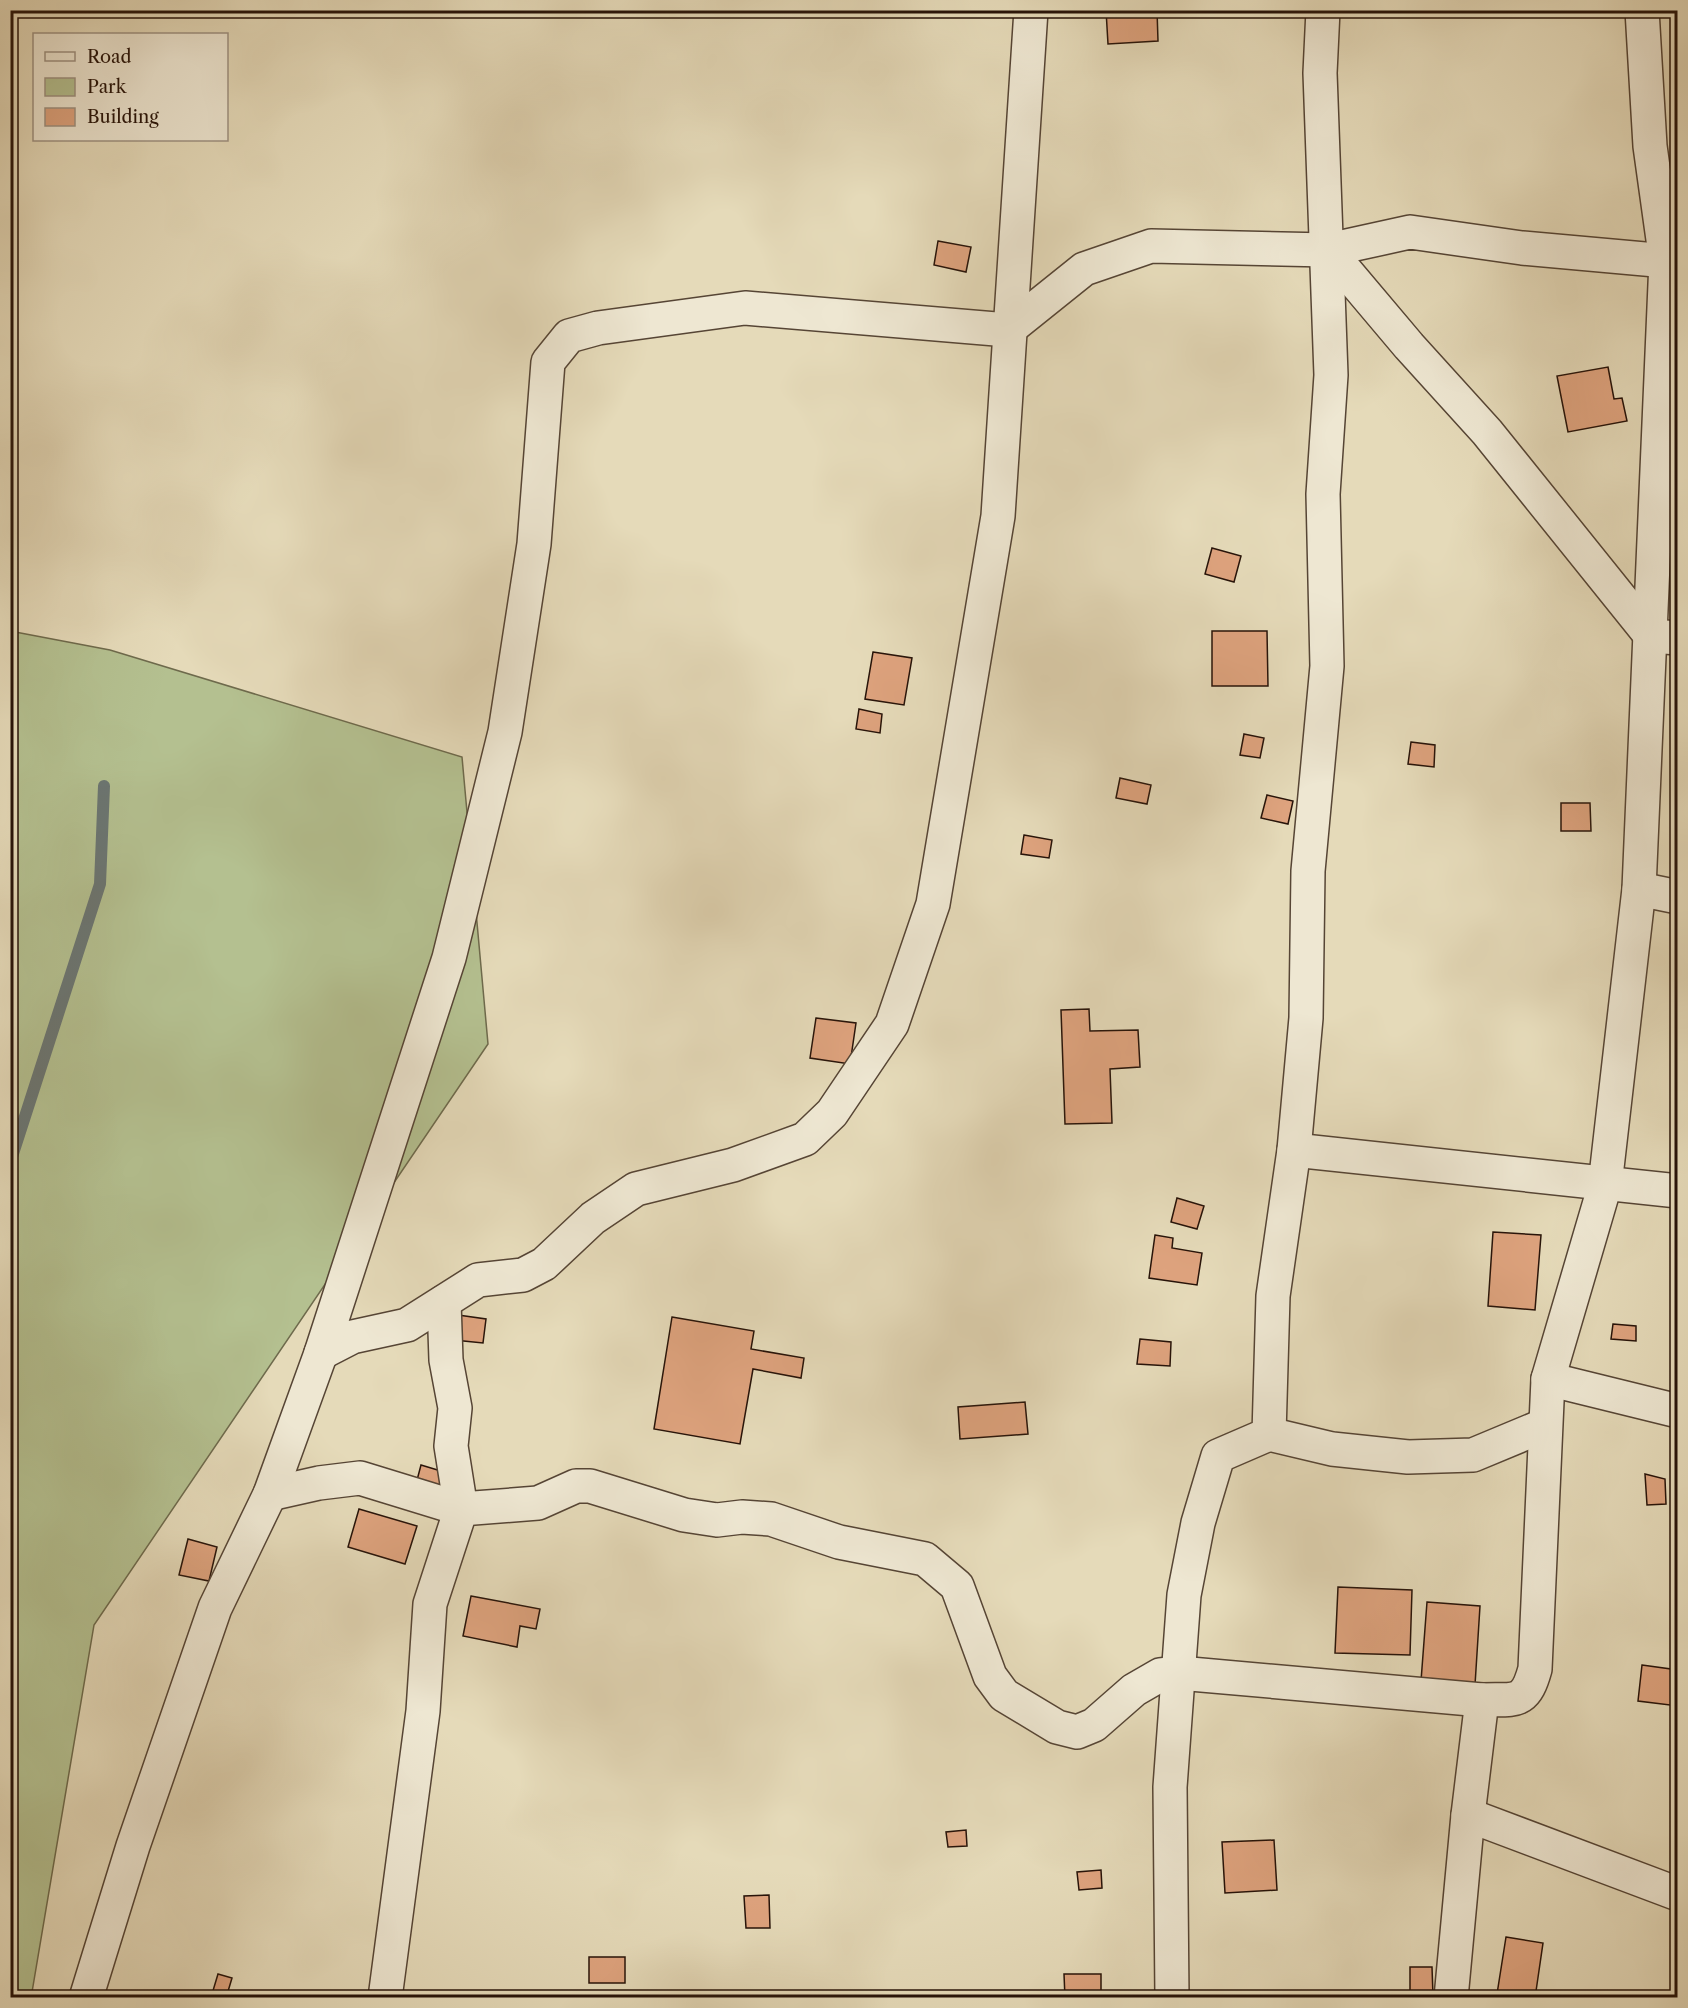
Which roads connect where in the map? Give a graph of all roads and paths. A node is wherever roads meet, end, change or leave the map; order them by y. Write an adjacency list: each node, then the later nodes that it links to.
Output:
1 (1030, 10): 6 (street)
2 (1323, 10): 4 (street)
3 (1642, 10): 5 (street)
4 (1328, 250): 5 (street); 6 (street); 7 (street); 10 (street)
5 (1672, 261): 7 (street)
6 (1008, 330): 13 (street); 14 (street)
7 (1664, 637): 8 (street)
8 (1639, 889): 9 (street); 11 (street)
9 (1677, 897)
10 (1294, 1150): 11 (street); 18 (street)
11 (1605, 1185): 12 (street); 15 (street)
12 (1677, 1191)
13 (444, 1302): 14 (street); 20 (street)
14 (321, 1353): 19 (street)
15 (1548, 1379): 16 (street); 17 (street)
16 (1677, 1411)
17 (1545, 1425): 18 (street); 22 (street)
18 (1269, 1434): 21 (street)
19 (270, 1494): 20 (street); 25 (street)
20 (460, 1509): 21 (street); 26 (street)
21 (1179, 1673): 22 (street); 27 (street)
22 (1482, 1700): 23 (street)
23 (1468, 1815): 24 (street); 28 (street)
24 (1677, 1894)
25 (86, 1998)
26 (385, 1998)
27 (1172, 1998)
28 (1451, 1998)

